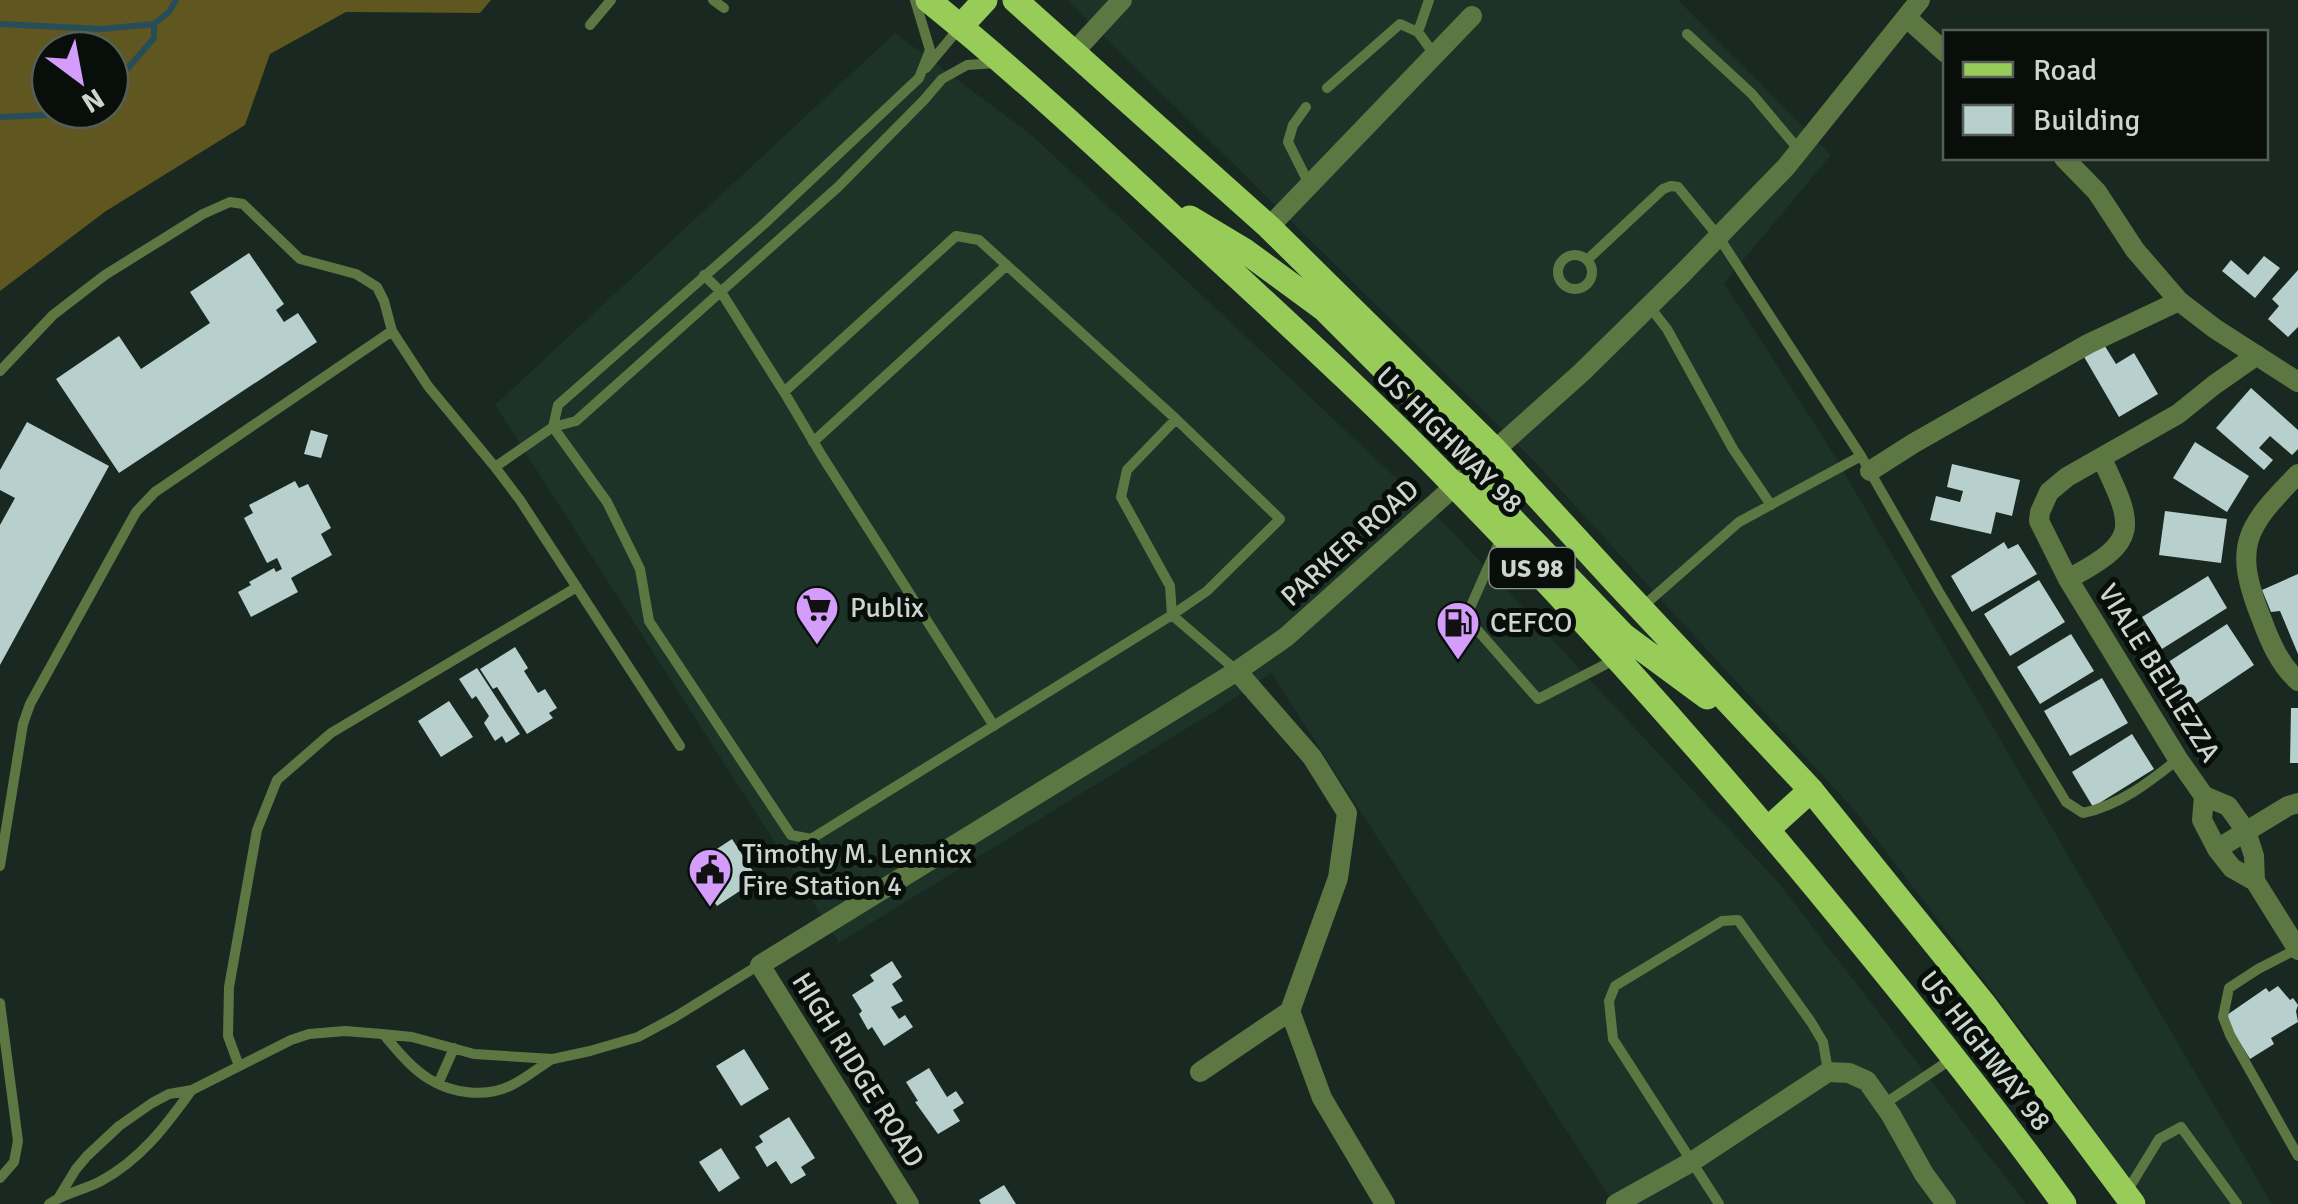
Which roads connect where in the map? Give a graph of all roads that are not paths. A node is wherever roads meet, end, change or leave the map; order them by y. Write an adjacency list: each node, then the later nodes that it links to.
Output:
1 (611, 0): 13 (lane)
2 (713, 0): 10 (lane)
3 (915, 0): 21 (lane)
4 (928, 0): 14 (main road, US HIGHWAY 98 / US 98)
5 (985, 0): 14 (main road)
6 (1015, 0): 18 (main road, US HIGHWAY 98 / US 98)
7 (1122, 0): 18 (street)
8 (1429, 0): 15 (lane)
9 (1920, 0): 12 (street, PARKER ROAD)
10 (724, 8)
11 (1477, 8): 19 (street)
12 (1907, 18): 17 (street); 24 (street, PARKER ROAD)
13 (590, 25)
14 (961, 26): 20 (main road, US HIGHWAY 98 / US 98); 21 (lane)
15 (1418, 32): 19 (lane); 22 (lane)
16 (1687, 34): 24 (lane)
17 (1943, 49)
18 (1074, 52): 28 (main road, US HIGHWAY 98 / US 98)
19 (1435, 54): 26 (street)
20 (1002, 63): 27 (main road, US HIGHWAY 98 / US 98); 33 (lane)
21 (919, 78): 32 (lane)
22 (1327, 88)
23 (1306, 106): 26 (lane)
24 (1800, 151): 29 (street, PARKER ROAD)
25 (2066, 160): 34 (street)
26 (1309, 184): 28 (street)
27 (1143, 190): 44 (main road); 49 (main road, US HIGHWAY 98 / US 98)
28 (1269, 227): 44 (main road, US HIGHWAY 98 / US 98)
29 (1718, 236): 30 (lane); 35 (street, PARKER ROAD); 46 (lane)
30 (1588, 260)
31 (1006, 265): 40 (lane); 41 (lane); 43 (lane)
32 (704, 275): 33 (lane); 42 (lane)
33 (721, 292): 40 (lane); 42 (lane)
34 (2179, 301): 37 (street); 46 (street)
35 (1649, 306): 44 (street, PARKER ROAD); 50 (lane)
36 (392, 331): 38 (lane); 47 (lane); 69 (lane)
37 (2257, 355): 39 (street); 45 (street, VIALE BELLEZZA)
38 (0, 371)
39 (2298, 382)
40 (784, 392): 43 (lane)
41 (1176, 419): 55 (lane); 55 (lane)
42 (553, 428): 47 (lane); 59 (lane)
43 (813, 442): 59 (lane)
44 (1495, 450): 49 (street, PARKER ROAD); 54 (main road, US HIGHWAY 98 / US 98)
45 (2102, 458): 52 (street, VIALE BELLEZZA); 52 (street, VIALE BELLEZZA)
46 (1866, 464): 50 (lane); 62 (lane)
47 (495, 467): 53 (lane)
48 (2298, 474): 58 (street)
49 (1455, 485): 51 (main road, US HIGHWAY 98 / US 98); 57 (street, PARKER ROAD); 60 (main road)
50 (1771, 504): 54 (lane)
51 (1502, 536): 56 (main road, US HIGHWAY 98 / US 98); 56 (lane)
52 (2068, 579): 62 (street, VIALE BELLEZZA)
53 (577, 588): 61 (lane); 79 (lane)
54 (1640, 608): 60 (main road, US HIGHWAY 98 / US 98)
55 (1172, 615): 57 (lane); 59 (lane)
56 (1616, 658): 66 (main road, US HIGHWAY 98 / US 98)
57 (1238, 671): 72 (street, PARKER ROAD); 74 (street)
58 (2298, 681)
59 (994, 726)
60 (1763, 740): 63 (main road, US HIGHWAY 98 / US 98)
61 (680, 746)
62 (2178, 759): 64 (street, VIALE BELLEZZA)
63 (1811, 790): 66 (main road); 88 (main road, US HIGHWAY 98 / US 98)
64 (2204, 796): 67 (street, VIALE BELLEZZA); 68 (street, VIALE BELLEZZA)
65 (2298, 803): 67 (street)
66 (1768, 829): 77 (main road, US HIGHWAY 98 / US 98)
67 (2246, 831): 68 (street); 70 (street)
68 (2216, 848): 70 (street)
69 (0, 866)
70 (2256, 881): 71 (street)
71 (2298, 949): 85 (lane)
72 (760, 965): 78 (lane); 90 (street, HIGH RIDGE ROAD)
73 (0, 1003): 87 (lane)
74 (1290, 1010): 80 (street); 91 (street)
75 (382, 1034): 76 (lane); 79 (lane); 82 (lane)
76 (454, 1048): 78 (lane); 82 (lane)
77 (1953, 1057): 84 (lane); 95 (main road, US HIGHWAY 98 / US 98)
78 (553, 1059): 82 (lane)
79 (239, 1066): 83 (lane)
80 (1200, 1072)
81 (1828, 1072): 84 (street); 86 (street); 86 (lane)
82 (438, 1084)
83 (192, 1090): 89 (lane); 89 (lane)
84 (1884, 1104): 94 (street)
85 (2298, 1156)
86 (1693, 1161): 92 (street); 93 (lane)
87 (0, 1178)
88 (2129, 1199): 96 (lane)
89 (54, 1200)
90 (909, 1204)
91 (1385, 1204)
92 (1616, 1204)
93 (1719, 1204)
94 (1946, 1204)
95 (2064, 1204)
96 (2237, 1204)

